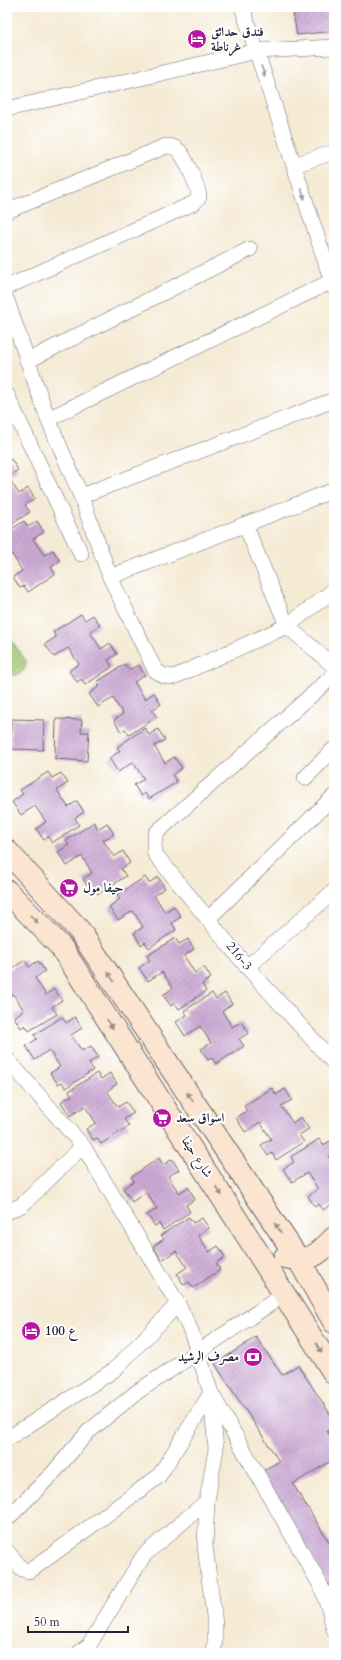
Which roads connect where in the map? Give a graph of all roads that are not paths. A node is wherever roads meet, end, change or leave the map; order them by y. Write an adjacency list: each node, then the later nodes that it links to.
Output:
1 (242, 7): 3 (street)
2 (334, 47): 3 (street)
3 (257, 51): 4 (street); 6 (street, one-way to 6)
4 (7, 109)
5 (334, 152): 6 (street)
6 (294, 165): 9 (street, one-way to 9)
7 (7, 211): 10 (street)
8 (250, 249): 12 (street)
9 (333, 283): 15 (street)
10 (7, 287)
11 (7, 301): 12 (street)
12 (27, 361): 15 (street)
13 (7, 395): 19 (street)
14 (334, 400): 17 (street)
15 (48, 419): 17 (street)
16 (334, 490): 18 (street)
17 (81, 496): 20 (street)
18 (245, 524): 20 (street); 22 (street)
19 (81, 554)
20 (110, 577): 22 (street)
21 (334, 590): 22 (street)
22 (288, 626): 23 (street)
23 (334, 666)
24 (334, 675): 31 (street, 216-3)
25 (334, 749): 26 (street)
26 (305, 778)
27 (334, 796): 31 (street)
28 (7, 851): 40 (main road, one-way to 28)
29 (7, 891): 37 (main road, شارع حيفا, one-way to 37)
30 (334, 891): 32 (street)
31 (209, 918): 32 (street, 216-3)
32 (247, 967): 33 (street, 216-3)
33 (334, 1063)
34 (9, 1065): 35 (street)
35 (83, 1146): 36 (street); 43 (street)
36 (7, 1212)
37 (246, 1234): 40 (main road); 42 (main road, شارع حيفا)
38 (334, 1238): 40 (main road)
39 (334, 1243): 41 (main road)
40 (299, 1260): 41 (main road)
41 (315, 1288): 44 (main road); 45 (main road)
42 (285, 1294): 45 (main road, شارع حيفا); 46 (street)
43 (178, 1304): 46 (street); 49 (street)
44 (334, 1322)
45 (303, 1323): 47 (main road, شارع حيفا, one-way to 47)
46 (198, 1351): 48 (street); 51 (street)
47 (334, 1373)
48 (211, 1393): 50 (street); 52 (street); 53 (street)
49 (7, 1439)
50 (207, 1501): 54 (street); 55 (street)
51 (7, 1519)
52 (7, 1552)
53 (334, 1630)
54 (79, 1653)
55 (212, 1653)

